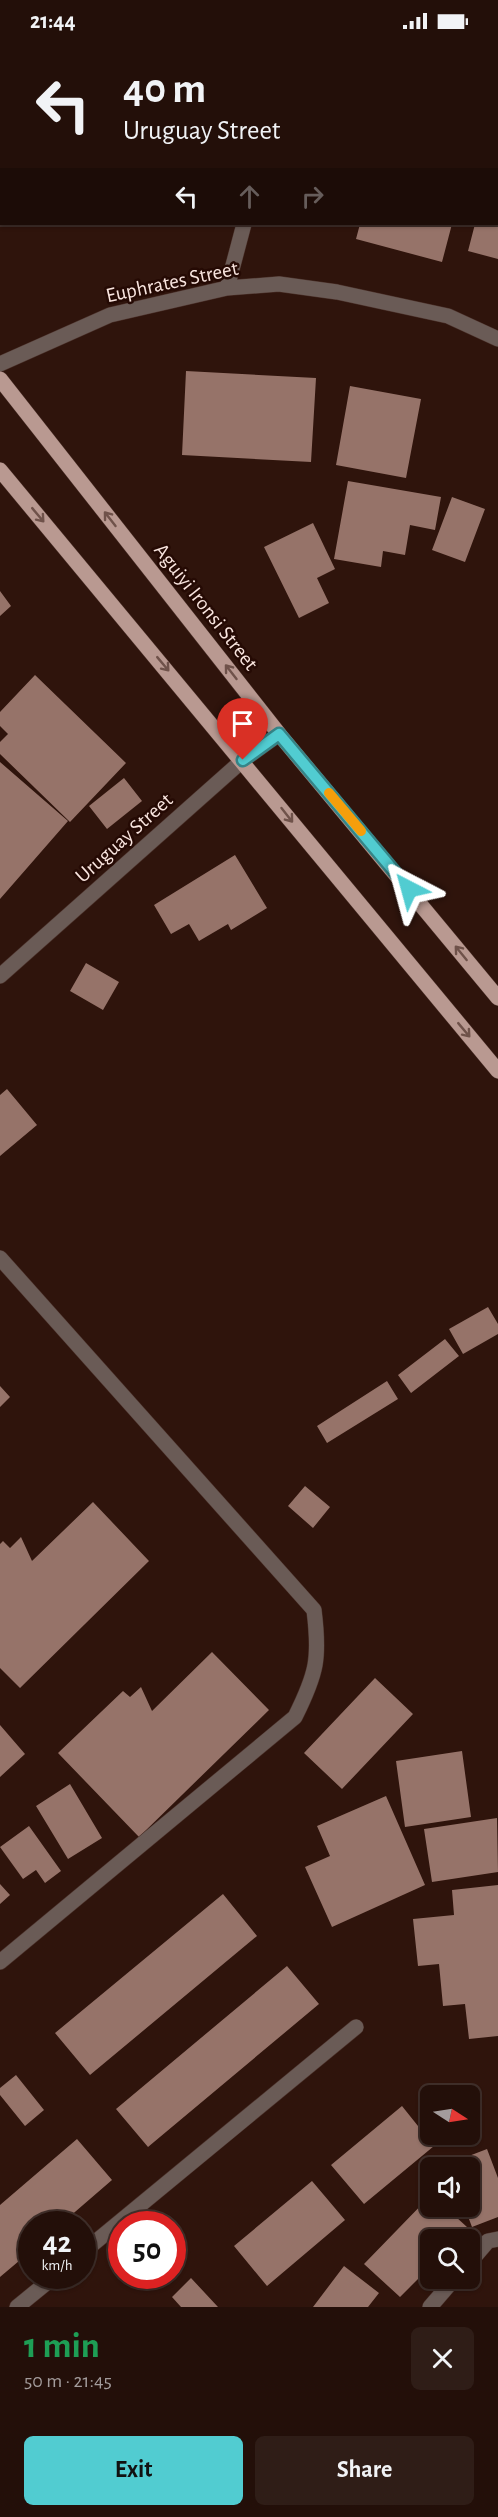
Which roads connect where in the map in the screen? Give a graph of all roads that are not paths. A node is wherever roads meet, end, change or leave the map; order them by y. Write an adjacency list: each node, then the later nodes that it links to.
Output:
1 (244, 225): 2 (street)
2 (227, 288): 3 (street, Euphrates Street); 4 (street, Euphrates Street)
3 (498, 339)
4 (0, 364)
5 (0, 379): 7 (main road, Aguiyi Ironsi Street, one-way to 5)
6 (0, 470): 8 (main road, one-way to 8)
7 (279, 734): 8 (street, Uruguay Street); 10 (main road, Aguiyi Ironsi Street, one-way to 7)
8 (243, 760): 9 (street, Uruguay Street); 11 (main road, one-way to 11)
9 (0, 976)
10 (498, 998)
11 (498, 1071)
12 (0, 1258): 13 (street)
13 (0, 1962)
14 (356, 2027): 16 (street)
15 (498, 2239): 17 (street)
16 (96, 2241)
17 (480, 2250)
18 (39, 2289): 20 (street)
19 (446, 2289): 21 (street)
20 (17, 2307)
21 (430, 2307)

